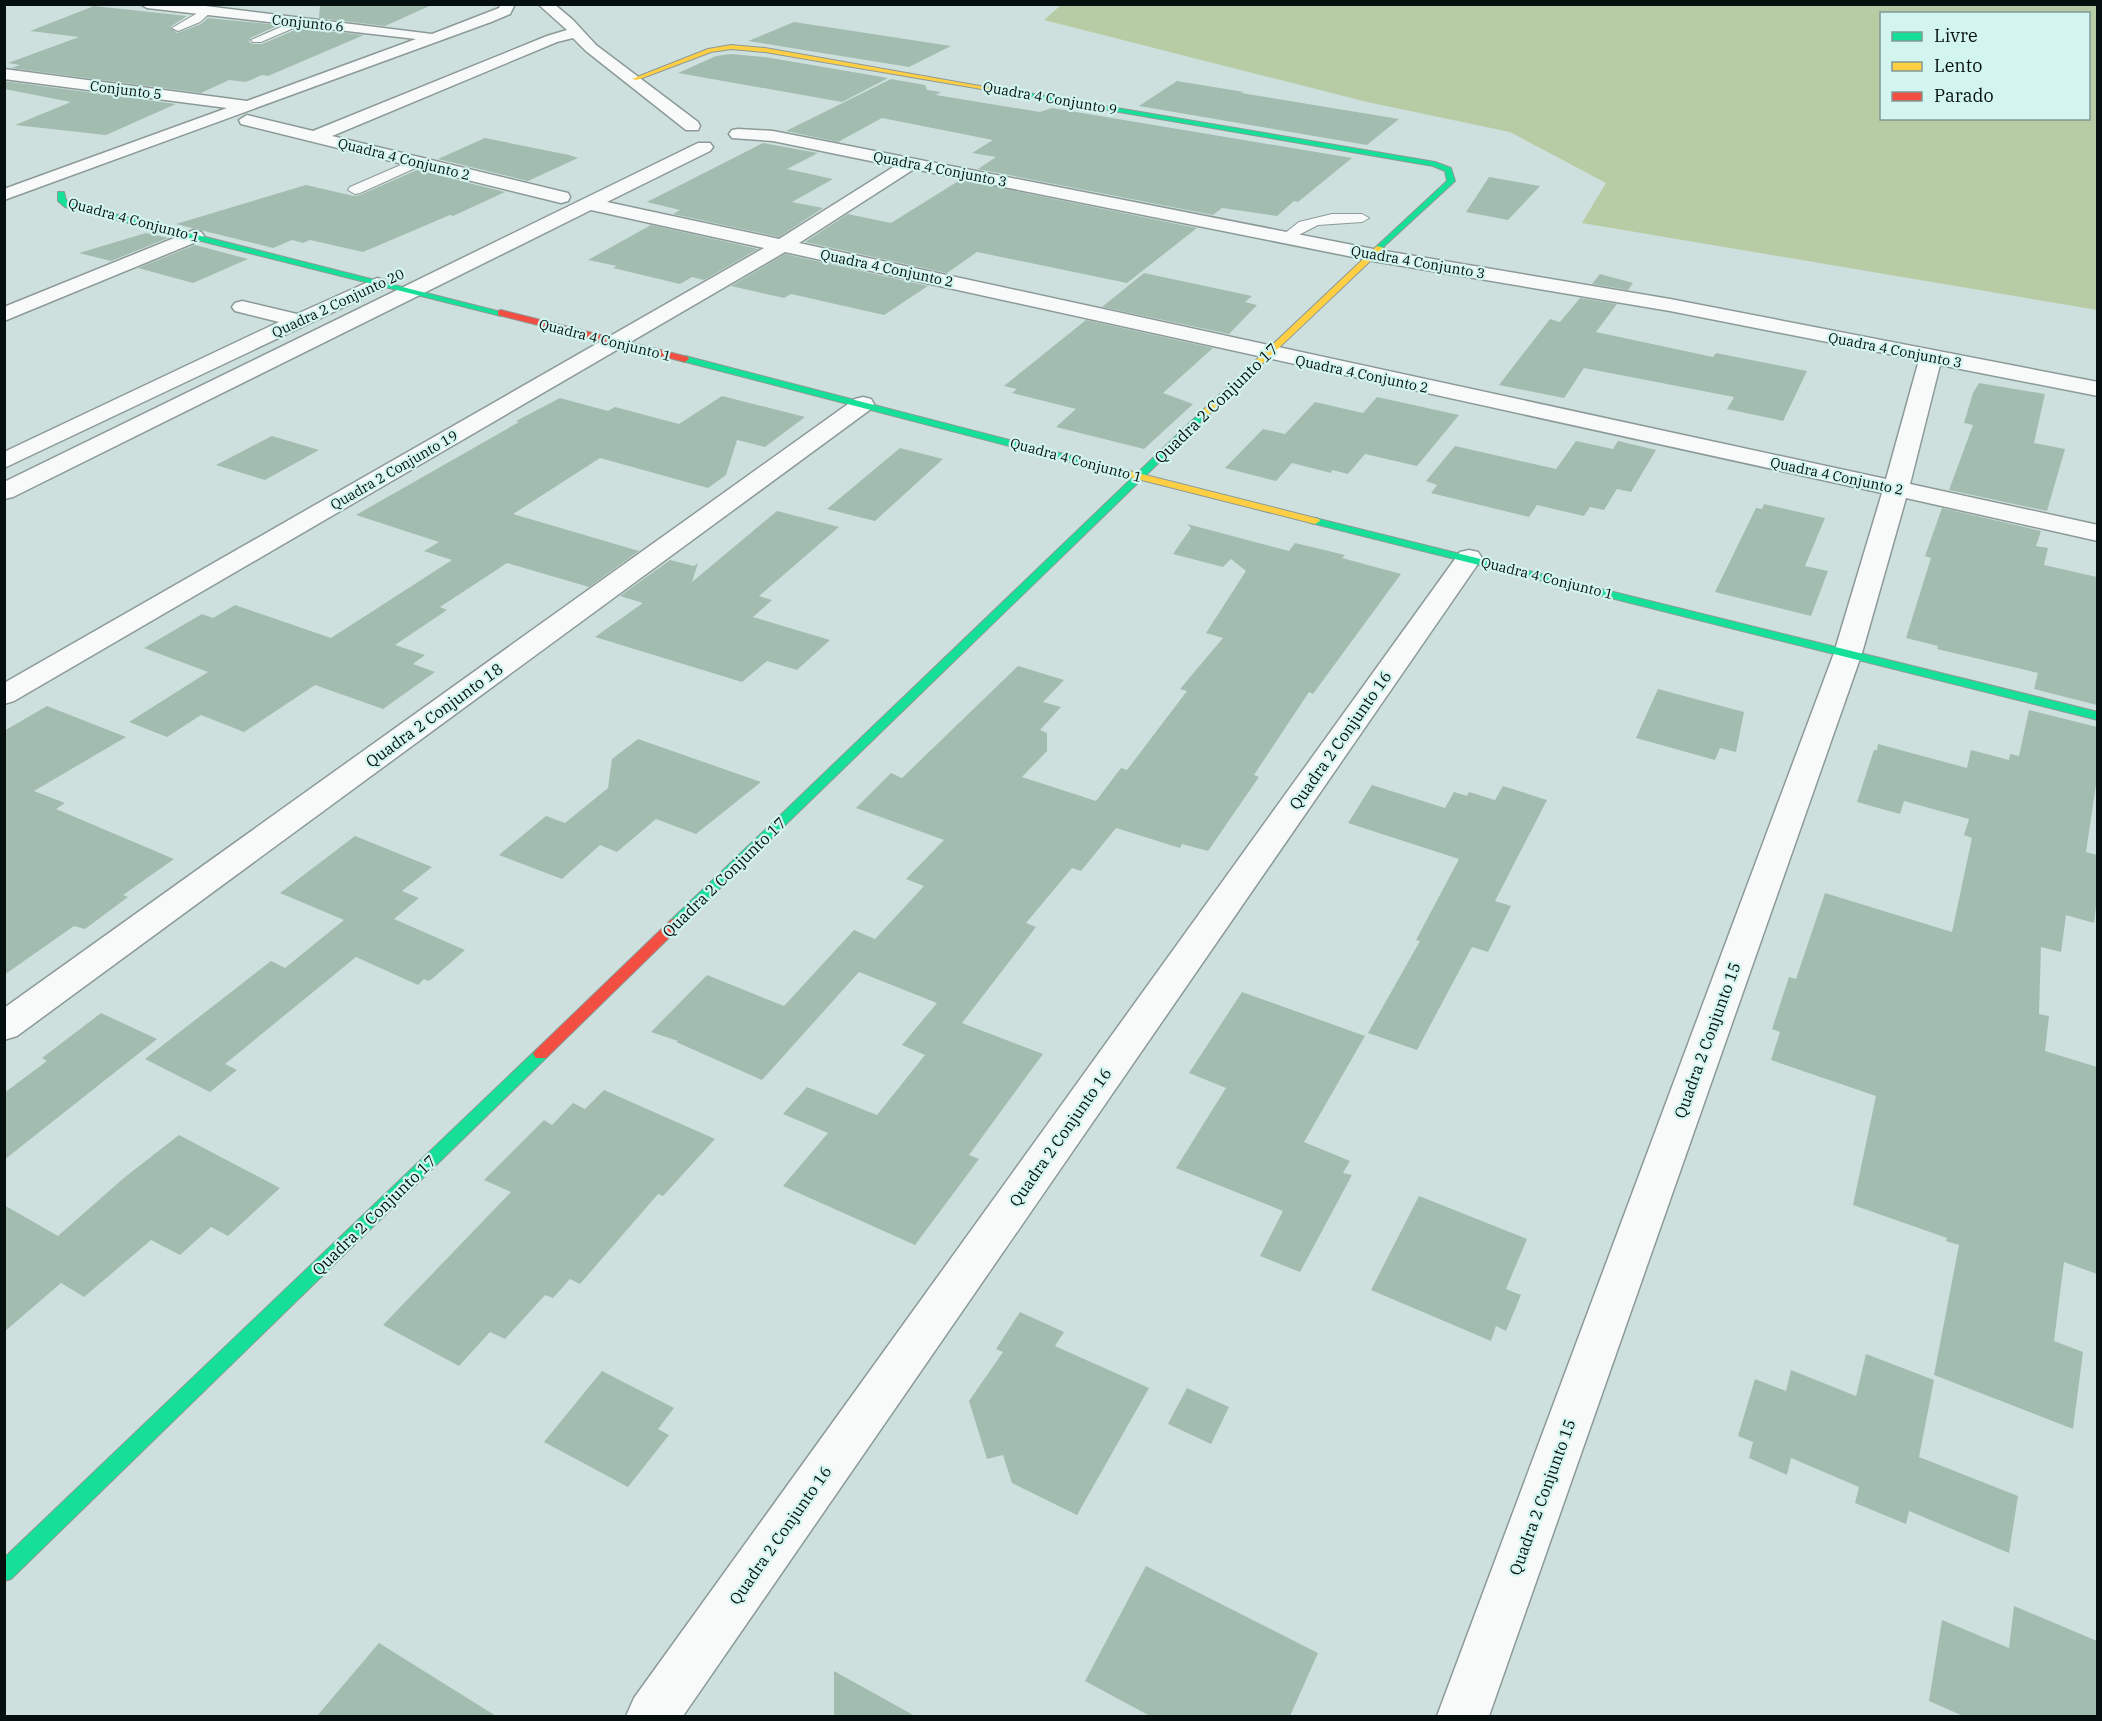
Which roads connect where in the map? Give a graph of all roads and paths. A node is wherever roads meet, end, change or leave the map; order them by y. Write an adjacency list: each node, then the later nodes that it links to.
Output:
1 (147, 4): 4 (street, Conjunto 6)
2 (508, 4): 8 (street)
3 (544, 4): 7 (street)
4 (206, 11): 5 (street, Conjunto 6); 6 (lane)
5 (299, 22): 8 (street, Conjunto 6); 9 (lane)
6 (178, 28)
7 (577, 32): 11 (street); 15 (street)
8 (434, 37): 12 (street)
9 (257, 40)
10 (4, 74): 12 (street, Conjunto 5)
11 (635, 80): 13 (street); 20 (street, Quadra 4 Conjunto 9)
12 (247, 113): 15 (street, Quadra 4 Conjunto 2); 21 (street)
13 (692, 126): 14 (street, Quadra 4 Conjunto 3); 16 (street, Quadra 4 Conjunto 3)
14 (724, 128): 16 (street); 19 (street, Quadra 4 Conjunto 3)
15 (314, 137): 18 (street, Quadra 4 Conjunto 2)
16 (704, 147): 25 (street)
17 (650, 151): 24 (street)
18 (417, 162): 22 (lane); 24 (street, Quadra 4 Conjunto 2)
19 (910, 164): 28 (street, Quadra 4 Conjunto 3); 30 (street, Quadra 2 Conjunto 19)
20 (1447, 187): 31 (street, Quadra 2 Conjunto 17)
21 (9, 190)
22 (355, 190)
23 (61, 194): 27 (street, Quadra 4 Conjunto 1)
24 (561, 197): 29 (street)
25 (591, 204): 30 (street, Quadra 4 Conjunto 2); 34 (street)
26 (1362, 218): 28 (lane)
27 (194, 236): 33 (street, Quadra 4 Conjunto 1); 36 (street)
28 (1287, 237): 31 (street, Quadra 4 Conjunto 3)
29 (475, 238)
30 (783, 245): 38 (street, Quadra 2 Conjunto 19); 39 (street, Quadra 4 Conjunto 2)
31 (1373, 255): 39 (street, Quadra 2 Conjunto 17); 40 (street, Quadra 4 Conjunto 3)
32 (411, 268): 33 (street, Quadra 2 Conjunto 20)
33 (378, 284): 34 (street, Quadra 4 Conjunto 1); 37 (street, Quadra 2 Conjunto 20)
34 (413, 291): 38 (street, Quadra 4 Conjunto 1); 46 (street)
35 (242, 307): 37 (street)
36 (4, 315)
37 (299, 321): 43 (street, Quadra 2 Conjunto 20)
38 (615, 342): 42 (street, Quadra 4 Conjunto 1); 50 (street, Quadra 2 Conjunto 19)
39 (1267, 353): 44 (street, Quadra 2 Conjunto 17); 45 (street, Quadra 4 Conjunto 2)
40 (1931, 357): 41 (street, Quadra 4 Conjunto 3); 45 (street, Quadra 2 Conjunto 15)
41 (2097, 389)
42 (863, 404): 44 (street, Quadra 4 Conjunto 1); 52 (street, Quadra 2 Conjunto 18)
43 (4, 461)
44 (1139, 477): 48 (street, Quadra 4 Conjunto 1); 53 (street, Quadra 2 Conjunto 17)
45 (1896, 489): 47 (street, Quadra 4 Conjunto 2); 49 (street, Quadra 2 Conjunto 15)
46 (4, 492)
47 (2097, 533)
48 (1469, 558): 49 (street, Quadra 4 Conjunto 1); 54 (street, Quadra 2 Conjunto 16)
49 (1848, 653): 51 (street, Quadra 4 Conjunto 1); 55 (street, Quadra 2 Conjunto 15)
50 (4, 695)
51 (2097, 716)
52 (4, 1027)
53 (4, 1572)
54 (652, 1716)
55 (1463, 1716)

